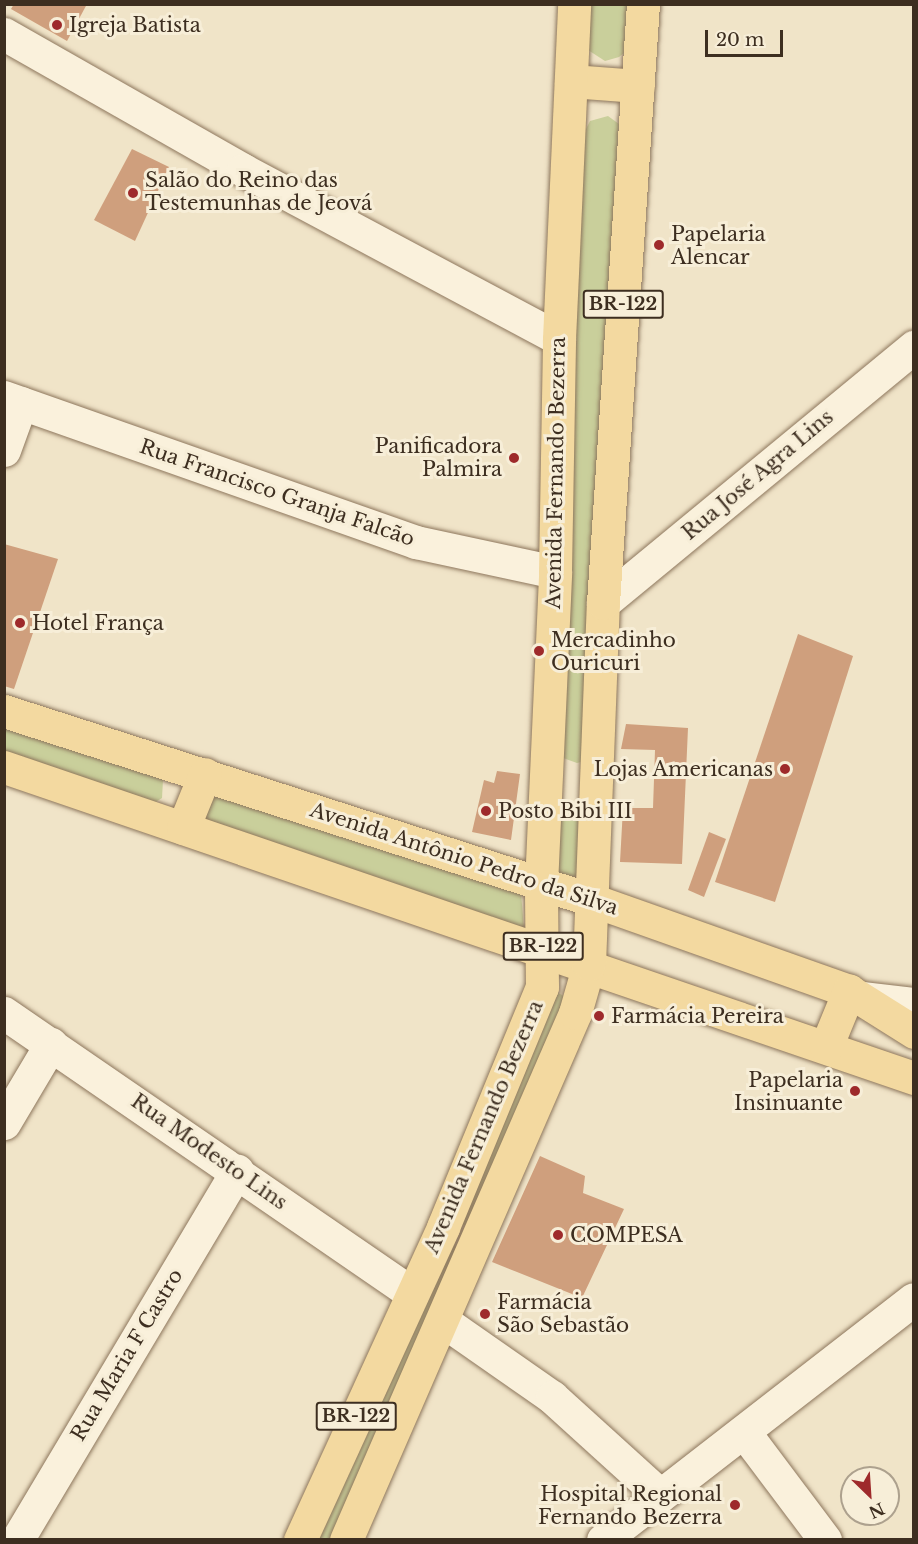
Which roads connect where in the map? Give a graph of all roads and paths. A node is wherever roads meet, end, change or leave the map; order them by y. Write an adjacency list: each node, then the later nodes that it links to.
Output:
1 (574, 4): 4 (main road, Avenida Fernando Bezerra / BR-122)
2 (643, 4): 5 (main road, Avenida Fernando Bezerra / BR-122)
3 (4, 34): 6 (street)
4 (571, 81): 5 (main road); 6 (main road, Avenida Fernando Bezerra / BR-122)
5 (638, 86): 11 (main road, Avenida Fernando Bezerra / BR-122)
6 (559, 339): 10 (main road, Avenida Fernando Bezerra / BR-122)
7 (914, 347): 11 (street, Rua José Agra Lins)
8 (13, 400): 9 (street); 10 (street, Rua Francisco Granja Falcão)
9 (4, 450)
10 (555, 572): 15 (main road, Avenida Fernando Bezerra / BR-122)
11 (603, 603): 16 (main road, Avenida Fernando Bezerra / BR-122)
12 (4, 711): 14 (main road, Avenida Antônio Pedro da Silva)
13 (4, 767): 17 (main road)
14 (205, 774): 17 (main road); 18 (main road, Avenida Antônio Pedro da Silva)
15 (546, 778): 16 (main road); 18 (main road, Avenida Fernando Bezerra / BR-122)
16 (596, 785): 19 (main road, Avenida Fernando Bezerra / BR-122)
17 (183, 828): 20 (main road)
18 (541, 885): 19 (main road, Avenida Antônio Pedro da Silva); 20 (main road, Avenida Fernando Bezerra / BR-122)
19 (592, 900): 21 (main road, Avenida Fernando Bezerra / BR-122); 22 (main road, Avenida Antônio Pedro da Silva)
20 (543, 951): 21 (main road); 31 (main road, Avenida Fernando Bezerra / BR-122)
21 (589, 964): 27 (main road); 33 (main road, Avenida Fernando Bezerra / BR-122)
22 (856, 995): 23 (street); 25 (main road, Avenida Antônio Pedro da Silva); 27 (main road)
23 (914, 1004)
24 (4, 1012): 26 (street, Rua Modesto Lins)
25 (914, 1032)
26 (51, 1044): 29 (street); 30 (street, Rua Modesto Lins)
27 (826, 1047): 28 (main road)
28 (914, 1078)
29 (4, 1123)
30 (237, 1171): 31 (street, Rua Modesto Lins); 38 (street, Rua Maria F Castro)
31 (412, 1293): 34 (main road, Avenida Fernando Bezerra / BR-122)
32 (914, 1299): 35 (street)
33 (443, 1321): 36 (main road, Avenida Fernando Bezerra / BR-122); 37 (street)
34 (355, 1419): 36 (main road); 39 (main road, Avenida Fernando Bezerra / BR-122)
35 (744, 1432): 37 (street); 42 (street)
36 (392, 1436): 40 (main road, Avenida Fernando Bezerra / BR-122)
37 (660, 1496): 41 (street)
38 (17, 1539)
39 (300, 1539)
40 (346, 1539)
41 (603, 1539)
42 (825, 1539)

